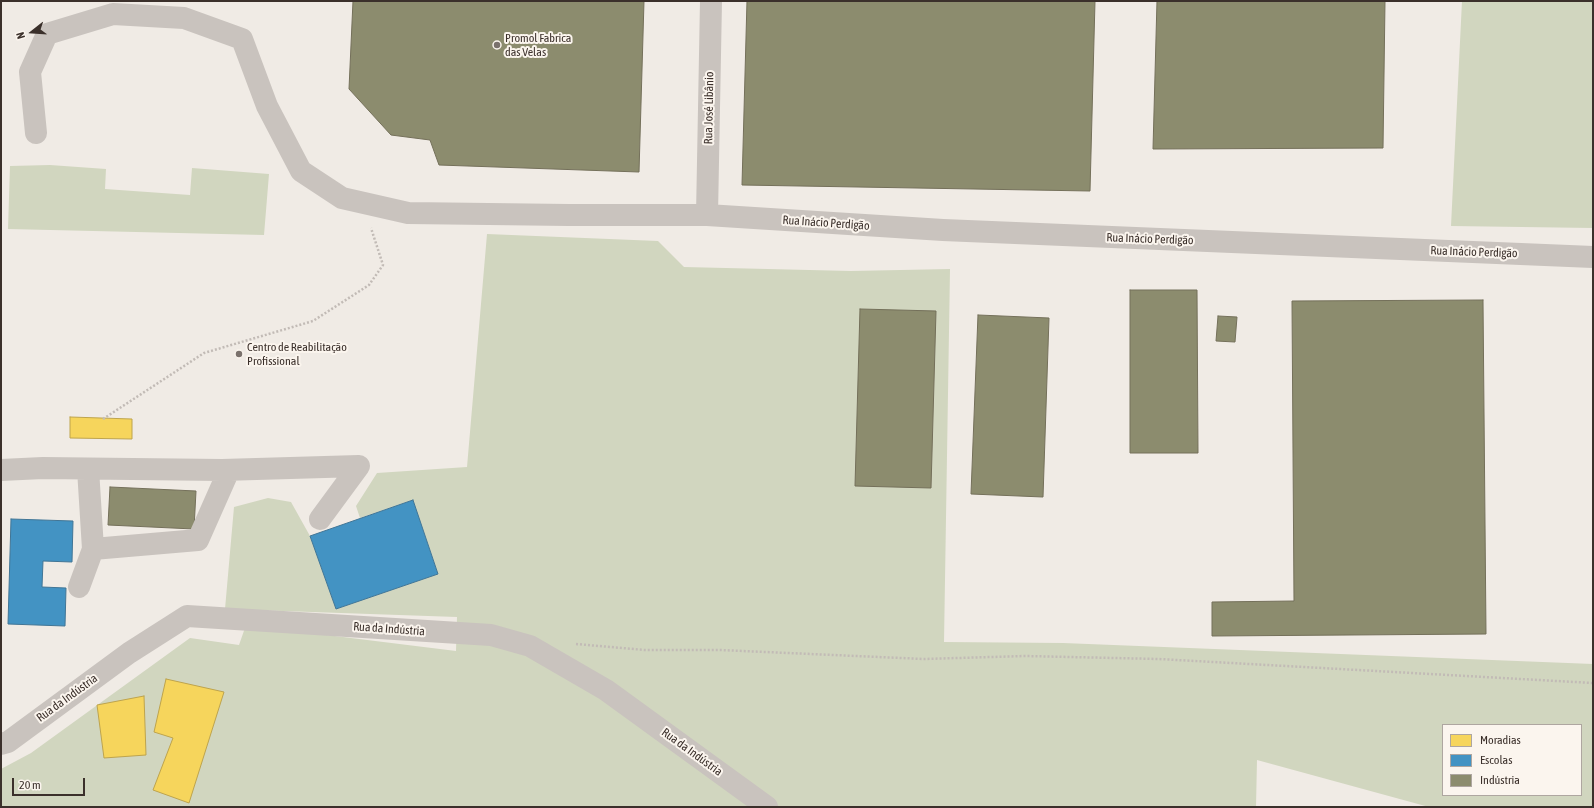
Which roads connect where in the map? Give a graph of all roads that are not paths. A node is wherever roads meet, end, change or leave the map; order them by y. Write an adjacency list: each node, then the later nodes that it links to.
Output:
1 (711, 1): 3 (street, Rua José Libânio)
2 (36, 133): 3 (street, Rua Inácio Perdigão)
3 (707, 215): 4 (street, Rua Inácio Perdigão)
4 (1593, 257)
5 (88, 469): 6 (street); 7 (street); 9 (street)
6 (1, 470)
7 (229, 470): 8 (street); 9 (street)
8 (320, 519)
9 (93, 549): 10 (street)
10 (79, 588)
11 (1, 744): 12 (street, Rua da Indústria)
12 (767, 807)

